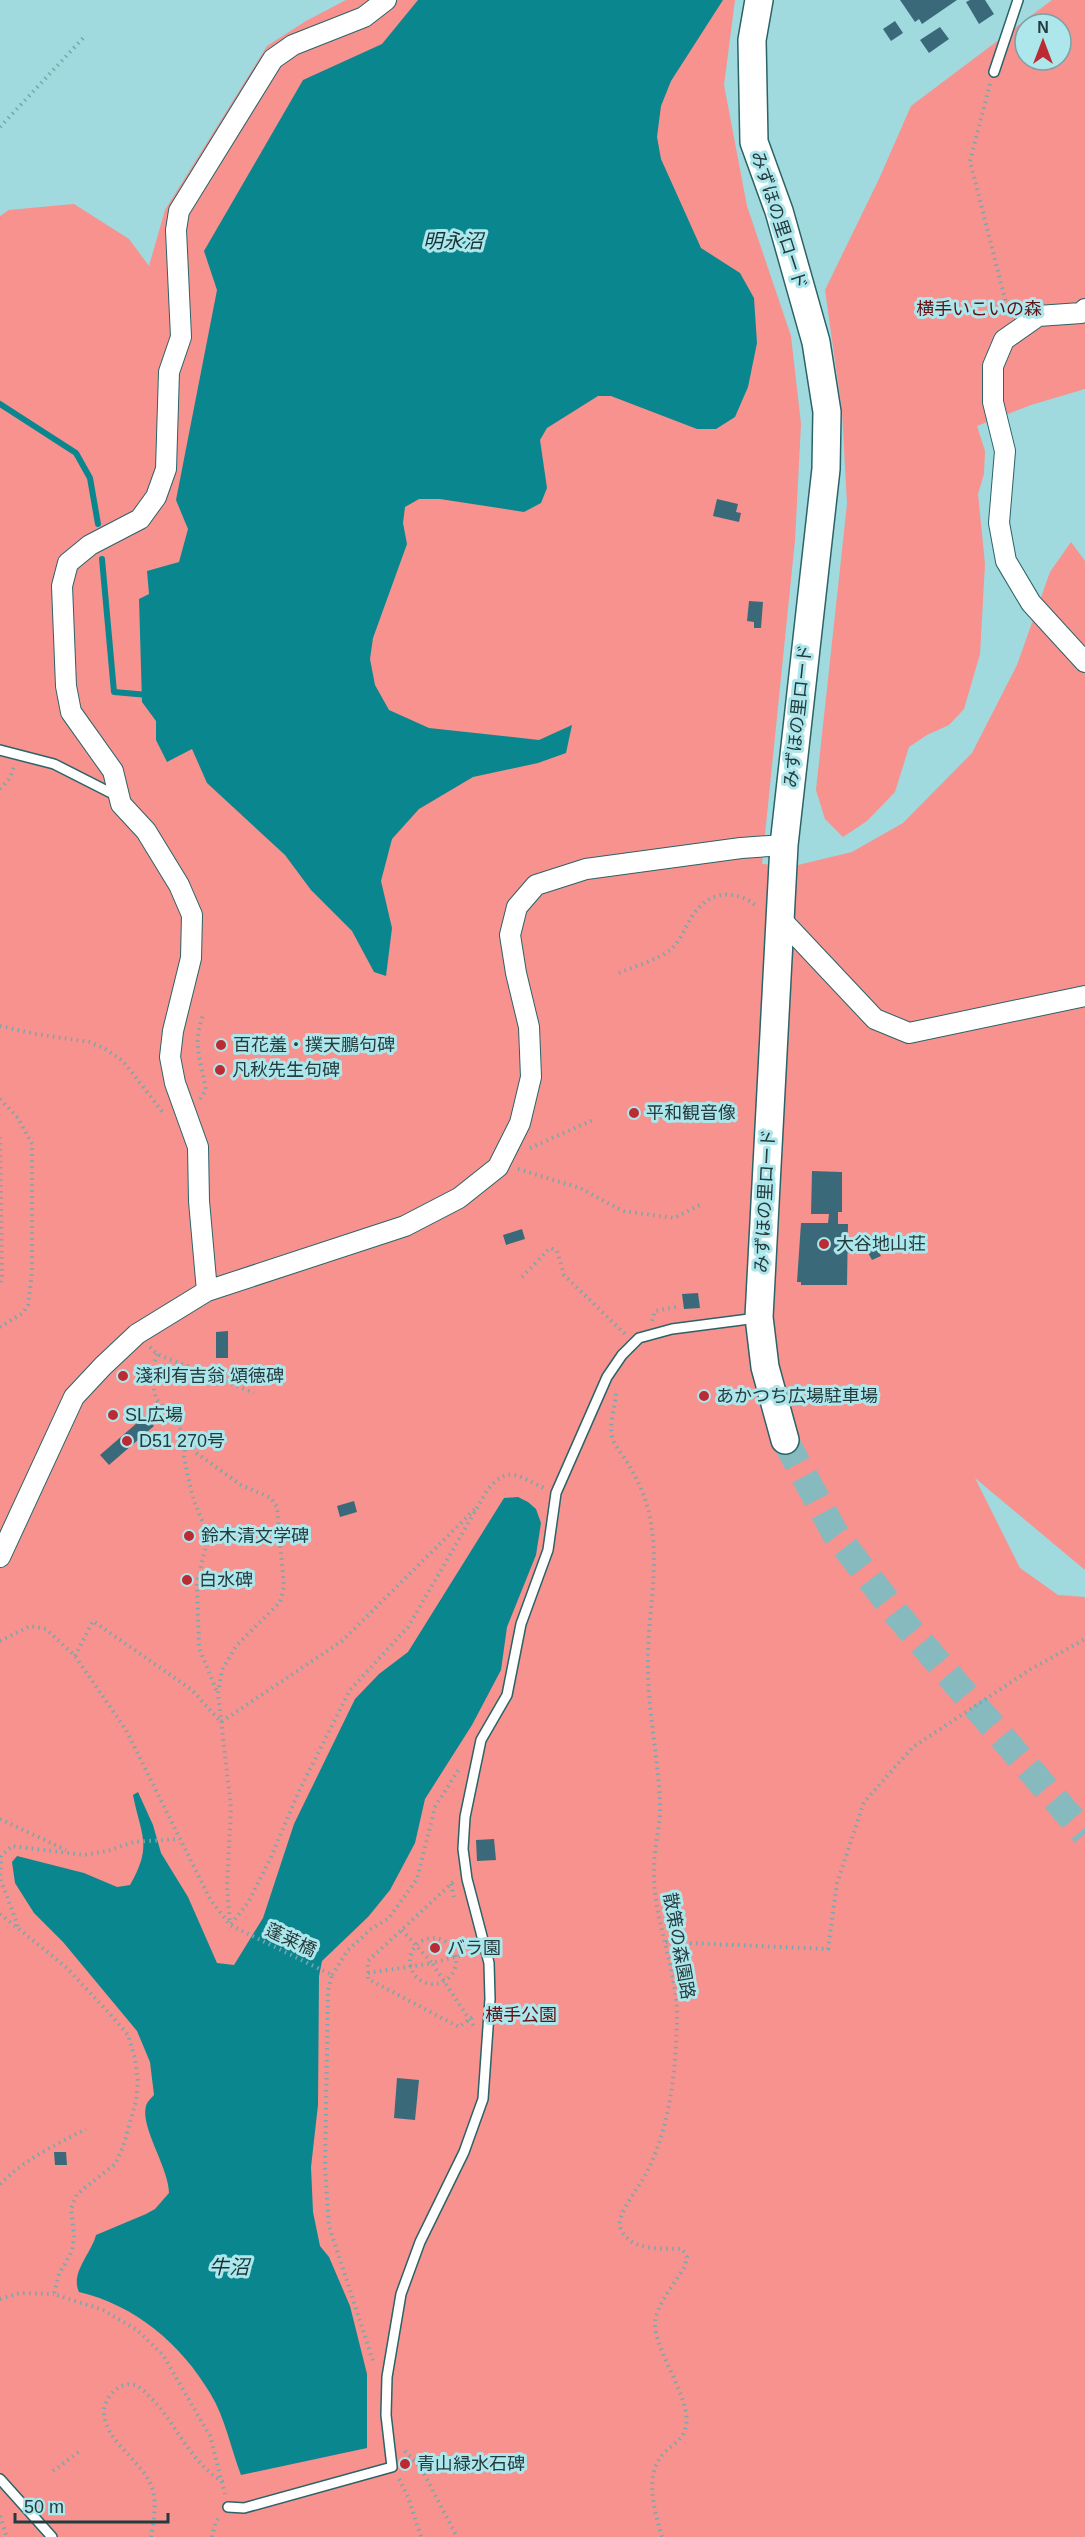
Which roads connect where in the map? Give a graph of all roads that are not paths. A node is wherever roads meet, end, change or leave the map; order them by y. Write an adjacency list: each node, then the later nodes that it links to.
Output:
1 (386, 0): 8 (street)
2 (759, 0): 9 (street, みずほの里ロード)
3 (1018, 0): 4 (lane)
4 (994, 72)
5 (1085, 309): 6 (street)
6 (1085, 662)
7 (0, 750): 8 (lane)
8 (119, 798): 12 (street)
9 (784, 845): 10 (street, みずほの里ロード); 12 (street)
10 (779, 927): 11 (street); 13 (street, みずほの里ロード)
11 (1085, 996)
12 (207, 1291): 15 (street)
13 (759, 1317): 14 (street, みずほの里ロード); 17 (lane)
14 (785, 1440)
15 (0, 1557)
16 (0, 2479): 18 (lane)
17 (228, 2507)
18 (52, 2537)

